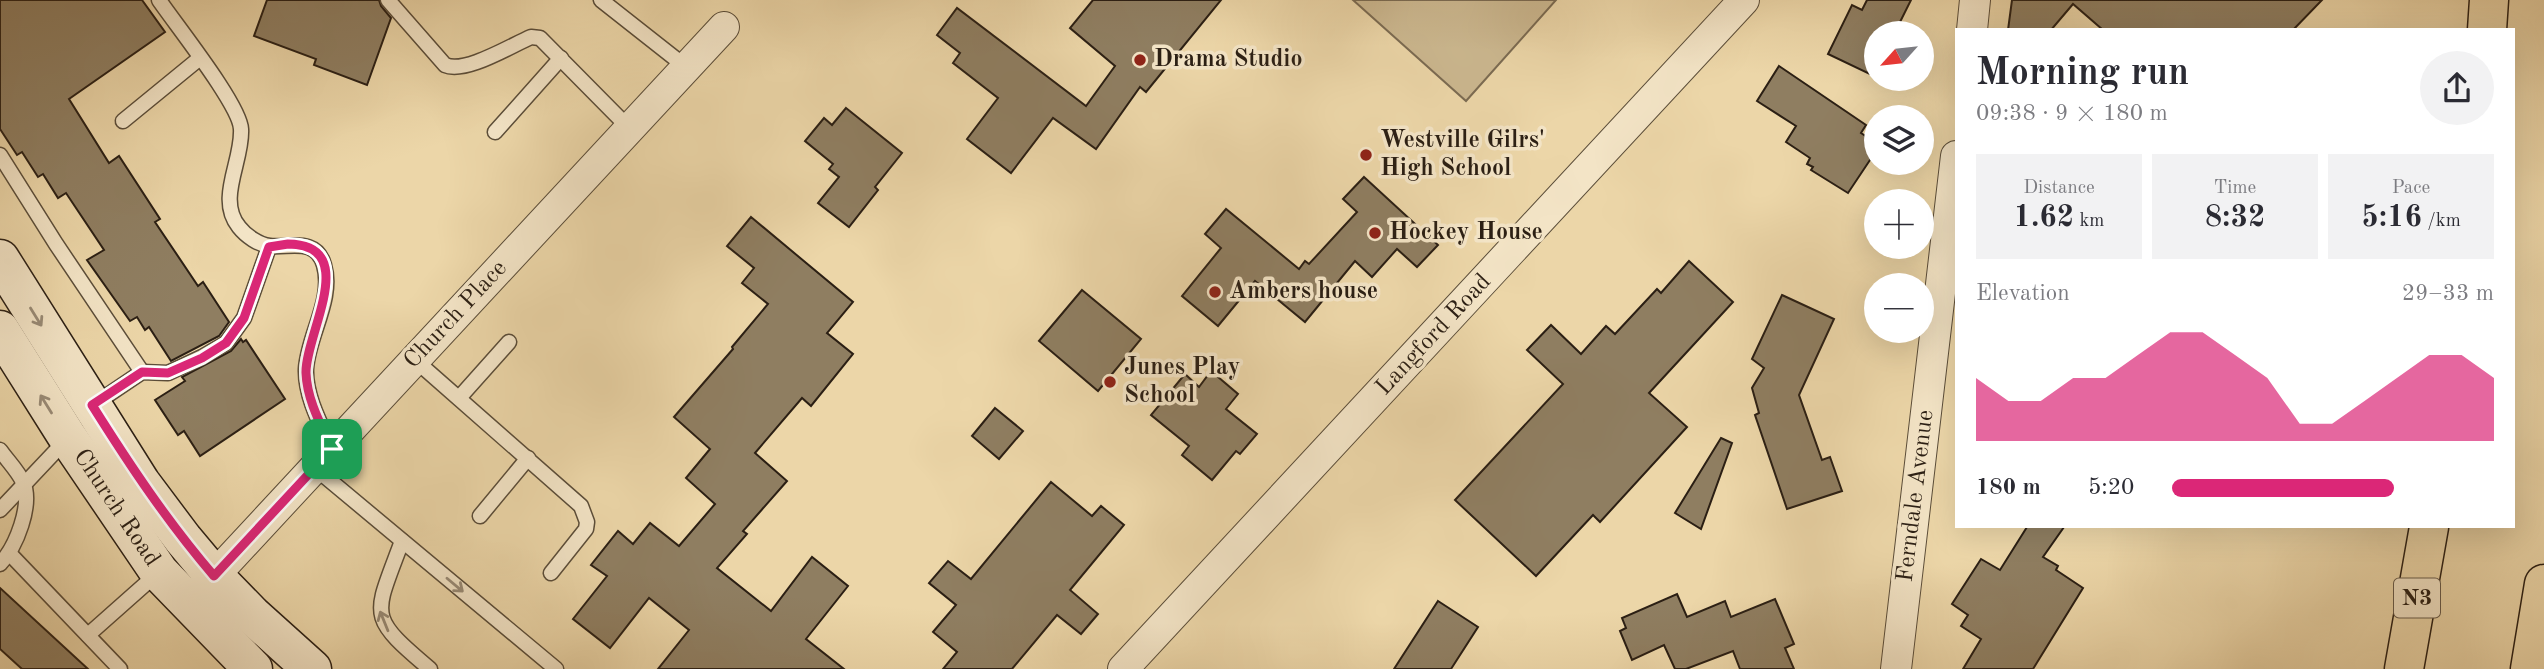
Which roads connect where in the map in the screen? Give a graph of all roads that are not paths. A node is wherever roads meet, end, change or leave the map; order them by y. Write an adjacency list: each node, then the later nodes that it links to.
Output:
1 (159, 0): 10 (lane)
2 (388, 0): 11 (lane)
3 (601, 0): 12 (lane)
4 (1744, 0): 47 (street, Langford Road)
5 (1975, 0): 8 (street)
6 (2489, 0): 9 (highway)
7 (724, 27): 12 (street, Church Place)
8 (1972, 28)
9 (2487, 28)
10 (200, 58): 13 (lane); 18 (lane)
11 (561, 58): 14 (lane); 15 (lane)
12 (687, 67): 14 (street, Church Place)
13 (123, 121)
14 (629, 128): 22 (street, Church Place)
15 (495, 132)
16 (0, 155): 23 (lane)
17 (1955, 165): 48 (street, Ferndale Avenue)
18 (269, 247): 23 (lane); 28 (lane)
19 (0, 259): 25 (street, Church Road, one-way to 25)
20 (0, 330): 26 (street, Church Road, one-way to 20)
21 (509, 342): 24 (lane)
22 (415, 360): 24 (lane); 28 (street, Church Place)
23 (142, 372): 25 (lane)
24 (459, 398): 29 (lane)
25 (92, 405): 36 (street, Church Road)
26 (68, 438): 30 (lane); 36 (street, Church Road)
27 (0, 450): 30 (lane)
28 (323, 458): 34 (lane); 38 (street, Church Place)
29 (528, 458): 32 (lane); 37 (lane)
30 (23, 482): 31 (lane); 35 (lane)
31 (0, 510)
32 (480, 516)
33 (2429, 528): 49 (highway, N3)
34 (402, 541): 45 (lane, one-way to 34); 46 (lane, one-way to 46)
35 (5, 559): 41 (lane)
36 (173, 559): 38 (street, Church Road); 40 (street, Church Road); 41 (lane)
37 (551, 573)
38 (214, 576): 40 (street, Church Place); 42 (street, Church Road)
39 (2544, 584): 50 (highway)
40 (188, 604): 42 (street, Church Road)
41 (88, 635): 43 (lane)
42 (268, 659): 44 (street, Church Road)
43 (120, 669)
44 (312, 669)
45 (430, 669)
46 (556, 669)
47 (1123, 669)
48 (1896, 669)
49 (2404, 669)
50 (2530, 669)

